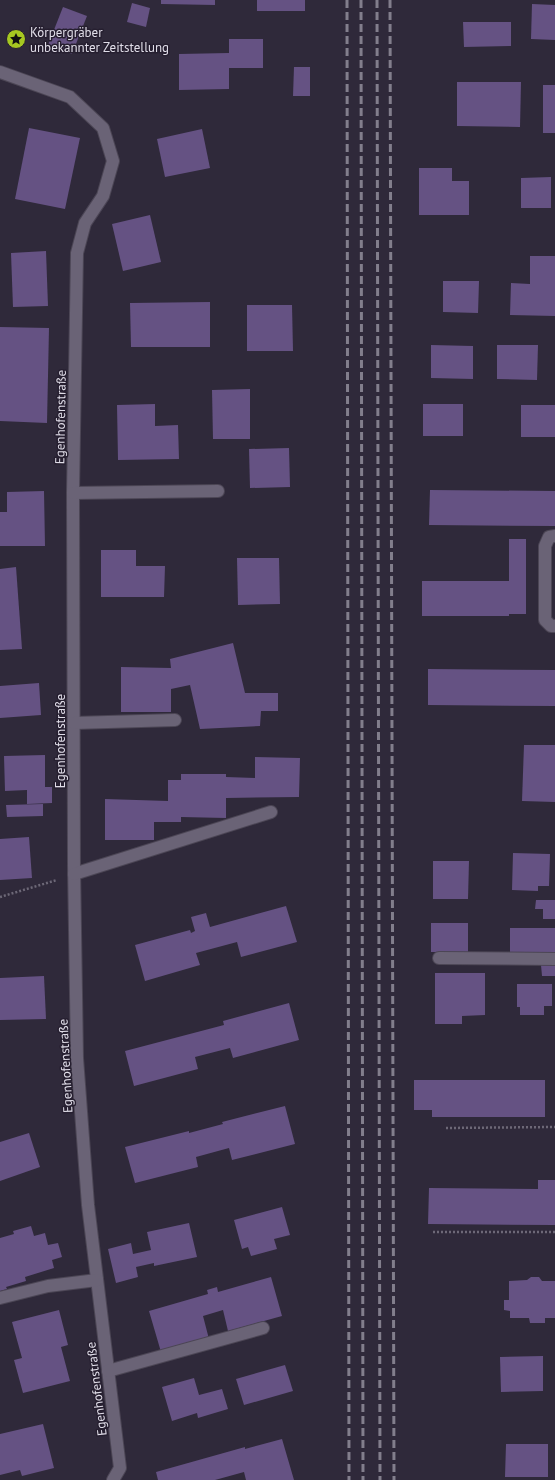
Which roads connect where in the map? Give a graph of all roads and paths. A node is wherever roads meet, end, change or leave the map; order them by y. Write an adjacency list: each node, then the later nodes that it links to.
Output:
1 (0, 72): 3 (street, Egenhofenstraße)
2 (218, 491): 3 (street)
3 (73, 493): 7 (street, Egenhofenstraße)
4 (555, 536): 5 (street)
5 (555, 626)
6 (175, 720): 7 (street)
7 (74, 723): 9 (street, Egenhofenstraße)
8 (271, 812): 9 (street)
9 (74, 874): 10 (path); 17 (street, Egenhofenstraße)
10 (0, 898)
11 (439, 958): 12 (street)
12 (555, 959)
13 (555, 1127): 14 (path)
14 (446, 1128)
15 (434, 1232): 16 (path)
16 (555, 1232)
17 (97, 1280): 18 (street); 20 (street, Egenhofenstraße)
18 (0, 1298)
19 (263, 1328): 20 (street)
20 (108, 1371): 21 (street, Egenhofenstraße)
21 (113, 1480)

